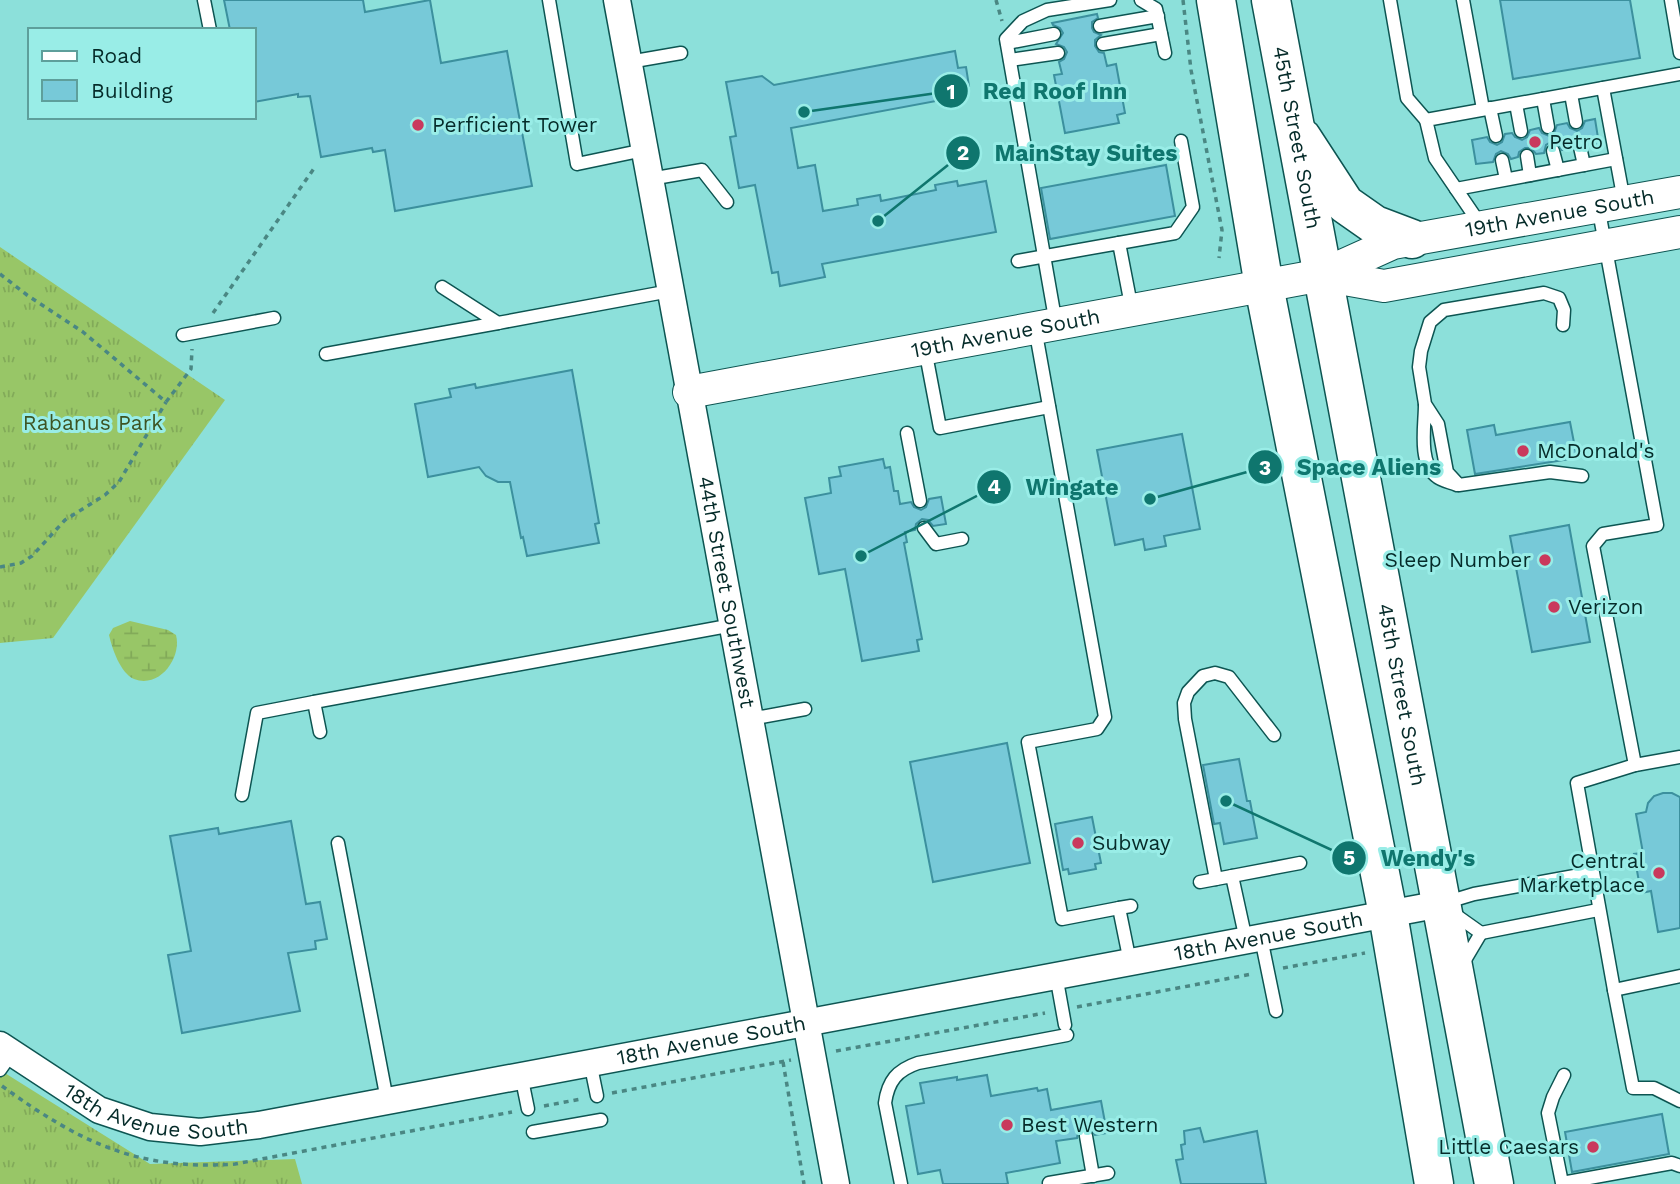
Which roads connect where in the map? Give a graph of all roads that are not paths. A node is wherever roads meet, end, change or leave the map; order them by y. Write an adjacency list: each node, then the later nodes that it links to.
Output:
1 (204, 0): 13 (lane)
2 (549, 0): 38 (lane)
3 (617, 0): 23 (street, 44th Street Southwest)
4 (1111, 0): 16 (lane)
5 (1141, 0): 11 (lane)
6 (1216, 0): 60 (main road)
7 (1271, 0): 32 (main road, 45th Street South)
8 (1390, 0): 30 (lane)
9 (1463, 0): 29 (lane)
10 (1671, 0): 20 (lane)
11 (1158, 16): 12 (lane); 15 (lane)
12 (1100, 26)
13 (209, 28)
14 (1054, 34): 16 (lane)
15 (1161, 34): 17 (lane); 21 (lane)
16 (1007, 43): 22 (lane)
17 (1103, 44)
18 (681, 53): 23 (lane)
19 (1058, 53): 22 (lane)
20 (1680, 53)
21 (1165, 54)
22 (1010, 60): 57 (lane)
23 (629, 62): 38 (street, 44th Street Southwest)
24 (1680, 74): 25 (lane)
25 (1603, 88): 26 (lane); 41 (lane)
26 (1571, 94): 27 (lane); 31 (lane)
27 (1543, 99): 28 (lane); 33 (lane)
28 (1516, 104): 29 (lane); 34 (lane)
29 (1487, 109): 30 (lane); 35 (lane)
30 (1426, 120): 48 (lane)
31 (1576, 122)
32 (1294, 127): 54 (main road); 59 (main road, 45th Street South)
33 (1548, 127)
34 (1521, 131)
35 (1496, 136)
36 (1181, 141): 55 (lane)
37 (1580, 147): 43 (lane)
38 (645, 150): 46 (street, 44th Street Southwest)
39 (1553, 151): 44 (lane)
40 (1527, 156): 45 (lane)
41 (1616, 159): 43 (lane); 51 (lane)
42 (1503, 160): 47 (lane)
43 (1584, 165): 44 (lane)
44 (1558, 170): 45 (lane)
45 (1530, 175): 47 (lane)
46 (650, 178): 50 (lane); 62 (street, 44th Street Southwest)
47 (1506, 179): 48 (lane)
48 (1456, 189): 52 (lane)
49 (1680, 192): 51 (street, 19th Avenue South)
50 (727, 202)
51 (1611, 204): 52 (street, 19th Avenue South); 56 (lane)
52 (1482, 227): 54 (street, 19th Avenue South)
53 (1680, 232): 56 (street, 19th Avenue South)
54 (1412, 239): 59 (street, 19th Avenue South)
55 (1119, 243): 57 (lane); 63 (lane)
56 (1605, 246): 59 (street, 19th Avenue South); 85 (lane)
57 (1044, 257): 58 (lane); 67 (lane)
58 (1018, 261)
59 (1322, 275): 60 (street, 19th Avenue South); 93 (main road, 45th Street South)
60 (1264, 286): 63 (street, 19th Avenue South); 95 (main road)
61 (442, 287): 65 (lane)
62 (670, 291): 65 (lane); 71 (street, 44th Street Southwest)
63 (1132, 311): 67 (street, 19th Avenue South)
64 (274, 318): 68 (lane)
65 (498, 323): 70 (lane)
66 (1563, 325): 74 (lane)
67 (1045, 326): 69 (street, 19th Avenue South); 72 (lane)
68 (183, 335)
69 (925, 349): 71 (street, 19th Avenue South); 72 (lane)
70 (326, 354)
71 (689, 392): 78 (street, 44th Street Southwest)
72 (1049, 407): 98 (lane)
73 (907, 433): 75 (lane)
74 (1582, 476)
75 (920, 501)
76 (924, 528): 77 (lane)
77 (962, 539)
78 (733, 625): 79 (lane); 81 (street, 44th Street Southwest)
79 (314, 702): 82 (lane); 86 (lane)
80 (805, 709): 81 (lane)
81 (750, 719): 104 (street, 44th Street Southwest)
82 (320, 733)
83 (1274, 735): 91 (lane)
84 (1680, 757): 85 (lane)
85 (1635, 765): 89 (lane)
86 (242, 795)
87 (338, 843): 110 (lane)
88 (1300, 863): 90 (lane)
89 (1591, 873): 93 (lane); 94 (lane)
90 (1232, 876): 91 (lane); 97 (lane)
91 (1216, 879): 92 (lane)
92 (1200, 882)
93 (1441, 905): 95 (street, 18th Avenue South); 96 (lane); 101 (main road, 45th Street South)
94 (1598, 910): 96 (lane); 102 (lane)
95 (1388, 914): 97 (street, 18th Avenue South); 122 (main road)
96 (1481, 933): 101 (lane)
97 (1254, 939): 98 (street, 18th Avenue South); 103 (lane)
98 (1130, 962): 99 (street, 18th Avenue South)
99 (1056, 975): 104 (street, 18th Avenue South); 121 (lane)
100 (1680, 976): 102 (lane)
101 (1455, 977): 123 (main road, 45th Street South)
102 (1614, 990): 111 (lane)
103 (1276, 1011)
104 (805, 1022): 106 (street, 18th Avenue South); 120 (street, 44th Street Southwest)
105 (4, 1056): 110 (street, 18th Avenue South)
106 (590, 1062): 107 (street, 18th Avenue South); 109 (lane)
107 (522, 1075): 110 (street, 18th Avenue South); 112 (lane)
108 (1564, 1075): 116 (lane)
109 (597, 1096)
110 (387, 1100)
111 (1680, 1101)
112 (528, 1109)
113 (601, 1120): 114 (lane)
114 (533, 1132)
115 (1086, 1136): 118 (lane)
116 (1680, 1166)
117 (1108, 1173): 118 (lane)
118 (1093, 1176): 119 (lane)
119 (1049, 1183)
120 (836, 1184)
121 (901, 1184)
122 (1434, 1184)
123 (1494, 1184)

